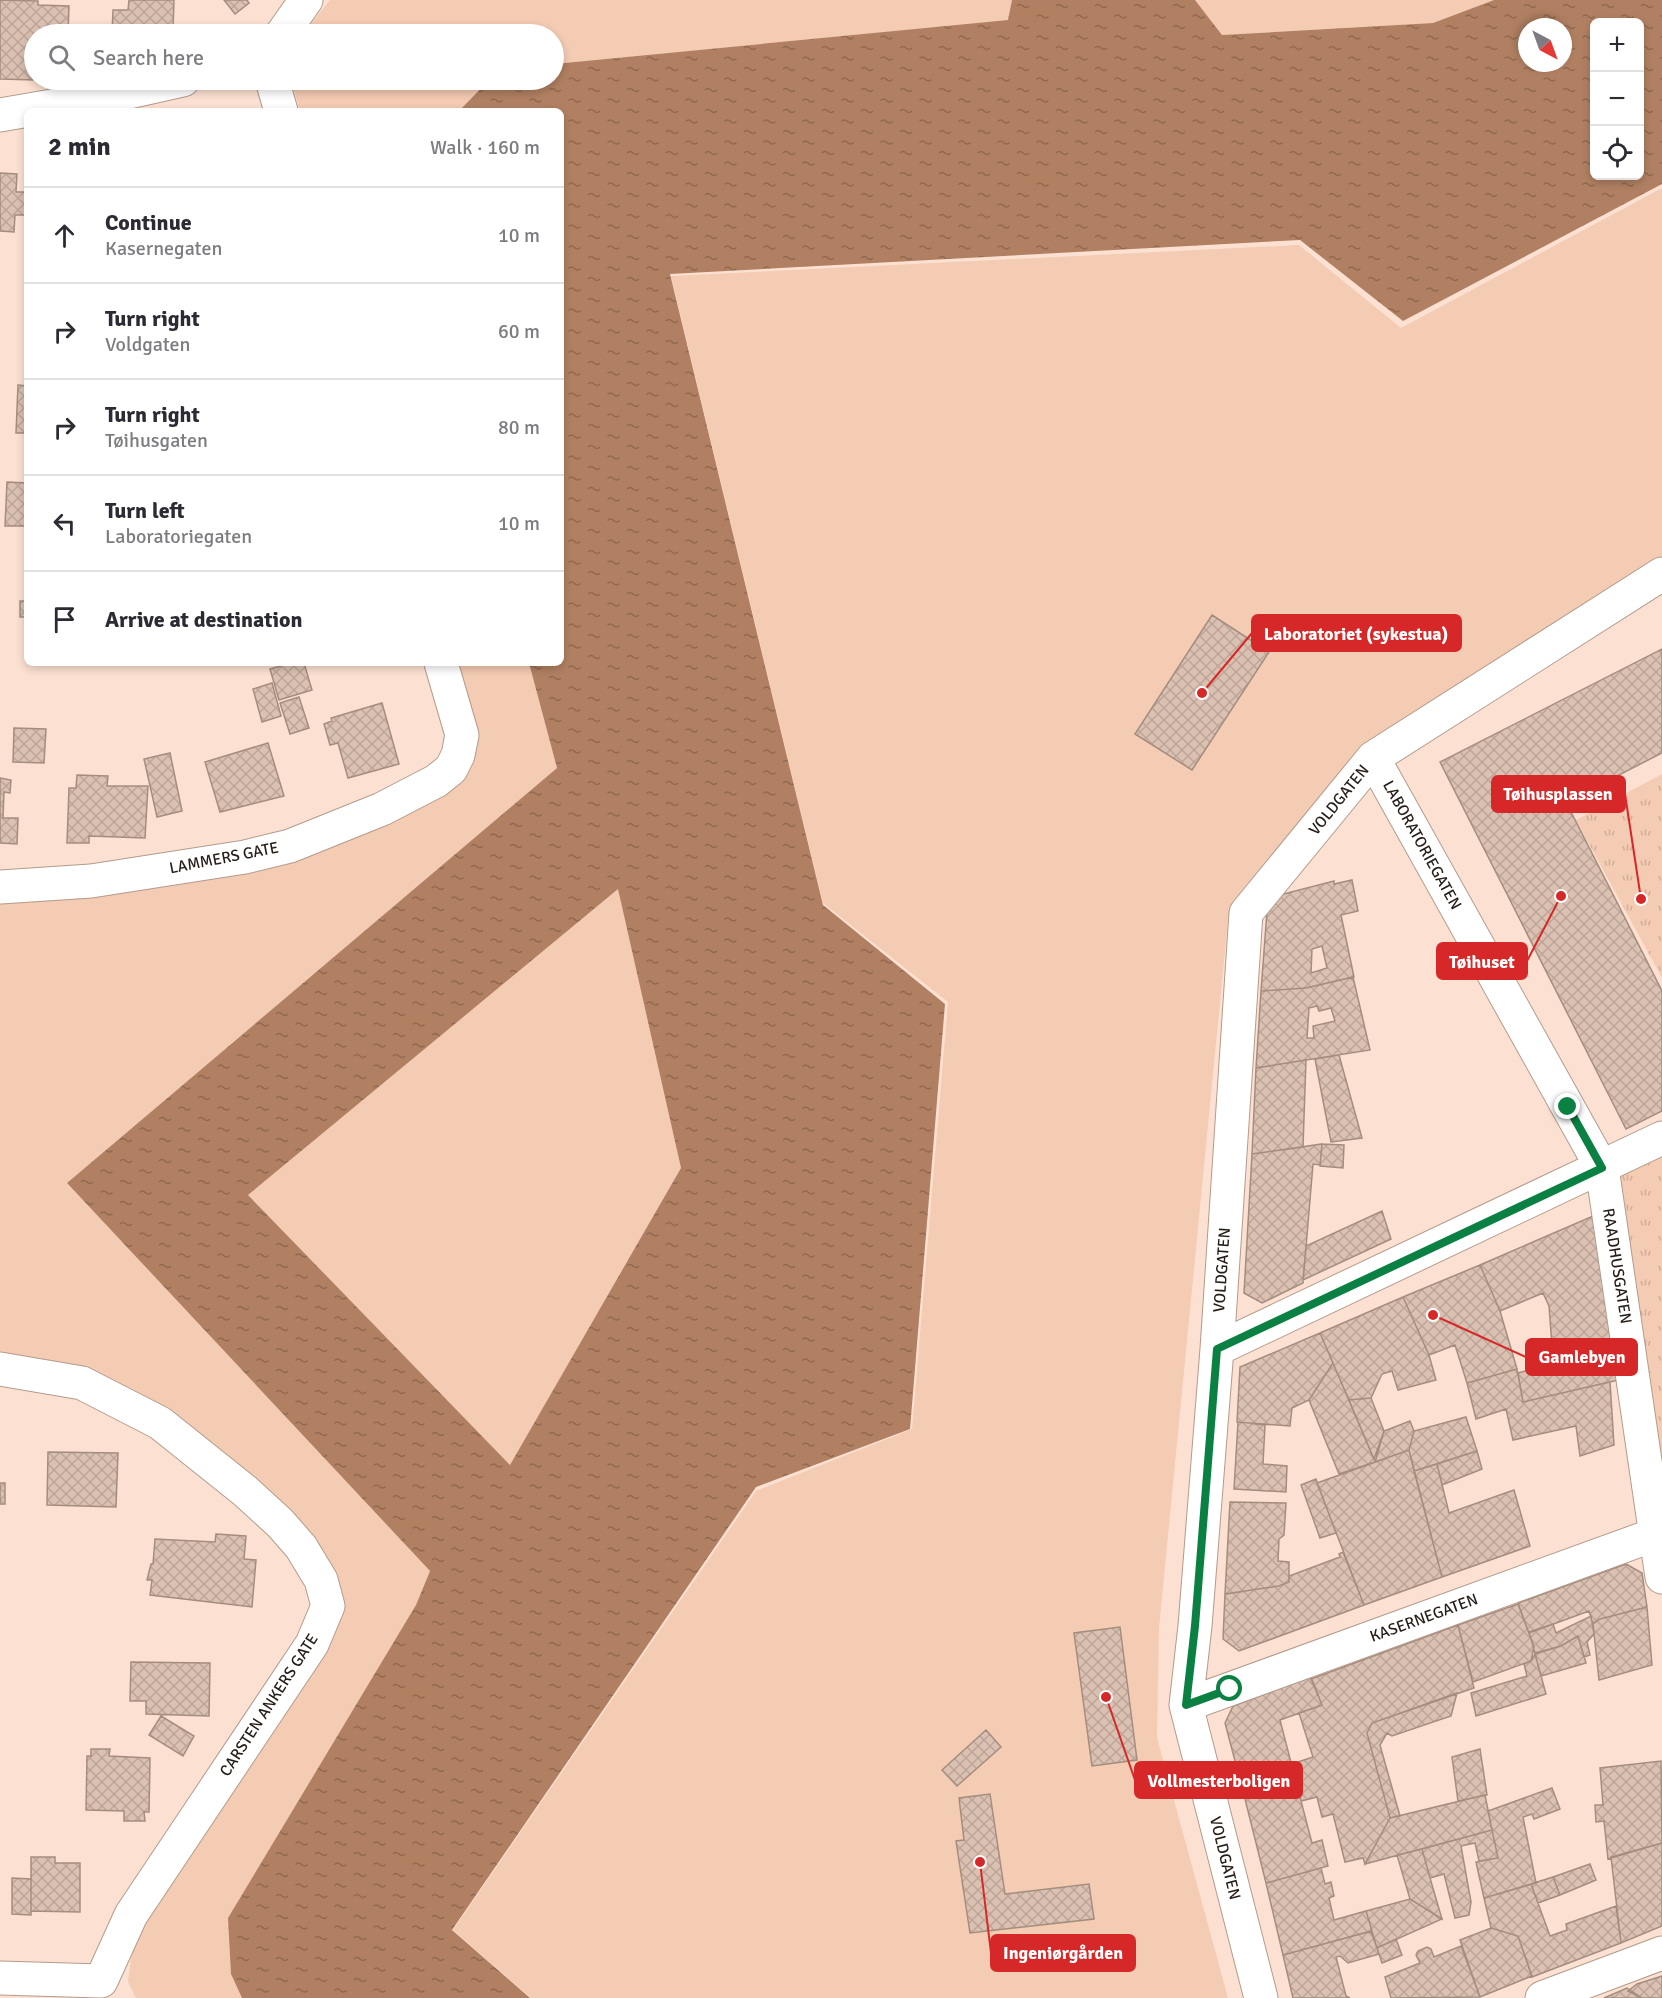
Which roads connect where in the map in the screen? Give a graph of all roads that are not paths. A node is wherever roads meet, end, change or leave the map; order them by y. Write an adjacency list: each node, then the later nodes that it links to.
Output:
1 (306, 0): 2 (street)
2 (289, 24)
3 (138, 90): 5 (street)
4 (275, 90): 6 (street)
5 (41, 108)
6 (280, 108)
7 (24, 111): 8 (street)
8 (0, 115)
9 (1662, 574): 11 (street)
10 (442, 666): 12 (street, LAMMERS GATE)
11 (1373, 758): 14 (street, LABORATORIEGATEN); 15 (street, VOLDGATEN)
12 (0, 887)
13 (1662, 1138): 14 (street)
14 (1602, 1168): 15 (street); 17 (street, RAADHUSGATEN)
15 (1217, 1349): 19 (street, VOLDGATEN)
16 (0, 1369): 22 (street, CARSTEN ANKERS GATE)
17 (1660, 1533): 18 (street, RAADHUSGATEN); 19 (street, KASERNEGATEN)
18 (1662, 1577)
19 (1186, 1705): 23 (street, VOLDGATEN)
20 (1662, 1953): 24 (street)
21 (0, 1978): 22 (street)
22 (105, 1990)
23 (1261, 1998)
24 (1542, 1998)

